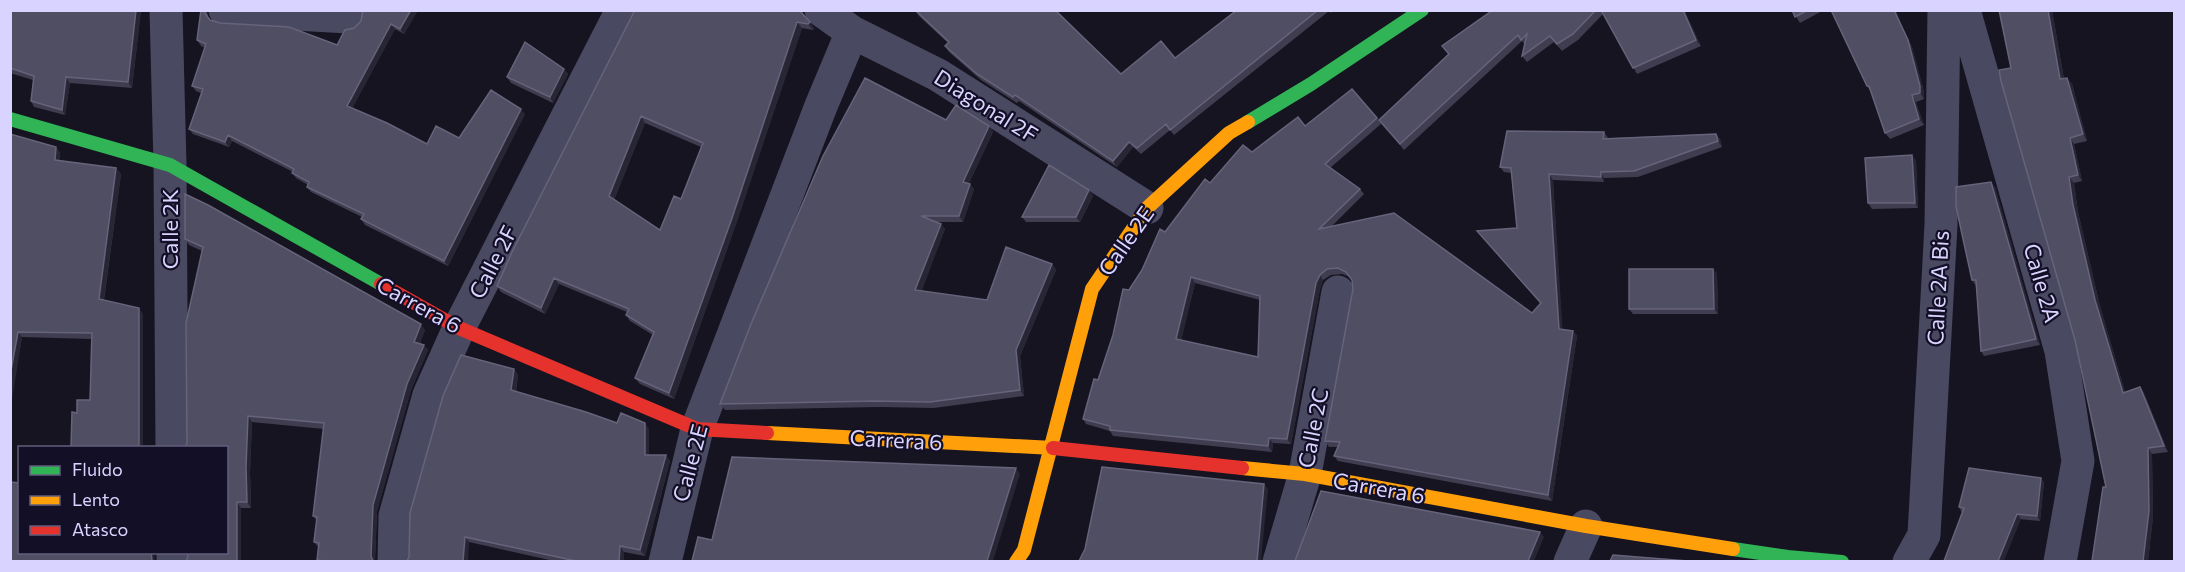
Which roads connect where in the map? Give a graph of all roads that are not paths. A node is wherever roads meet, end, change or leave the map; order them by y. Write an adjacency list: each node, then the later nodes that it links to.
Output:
1 (166, 10): 11 (street, Calle 2K)
2 (225, 10): 8 (street)
3 (622, 10): 14 (street, Calle 2F)
4 (821, 10): 9 (street, Diagonal 2F)
5 (1422, 10): 12 (street, Calle 2E)
6 (1944, 10): 27 (street, Calle 2A Bis)
7 (1964, 10): 28 (street, Calle 2A)
8 (349, 17)
9 (852, 32): 12 (street, Diagonal 2F); 15 (street, Calle 2E)
10 (10, 119): 11 (street, Carrera 6)
11 (170, 165): 14 (street, Carrera 6); 16 (street, Calle 2K)
12 (1147, 208): 17 (street, Calle 2E)
13 (1338, 292): 18 (street, Calle 2C)
14 (459, 328): 15 (street, Carrera 6); 21 (street, Calle 2F)
15 (697, 429): 17 (street, Carrera 6); 22 (street, Calle 2E)
16 (172, 446)
17 (1050, 448): 18 (street, Carrera 6); 23 (street, Calle 2E)
18 (1305, 474): 19 (street, Carrera 6); 24 (street, Calle 2C)
19 (1586, 526): 20 (street, Carrera 6); 25 (street)
20 (1786, 559): 26 (street, Carrera 6)
21 (394, 561)
22 (665, 561)
23 (1016, 561)
24 (1279, 561)
25 (1570, 561)
26 (1842, 561)
27 (1909, 561)
28 (2060, 561)

